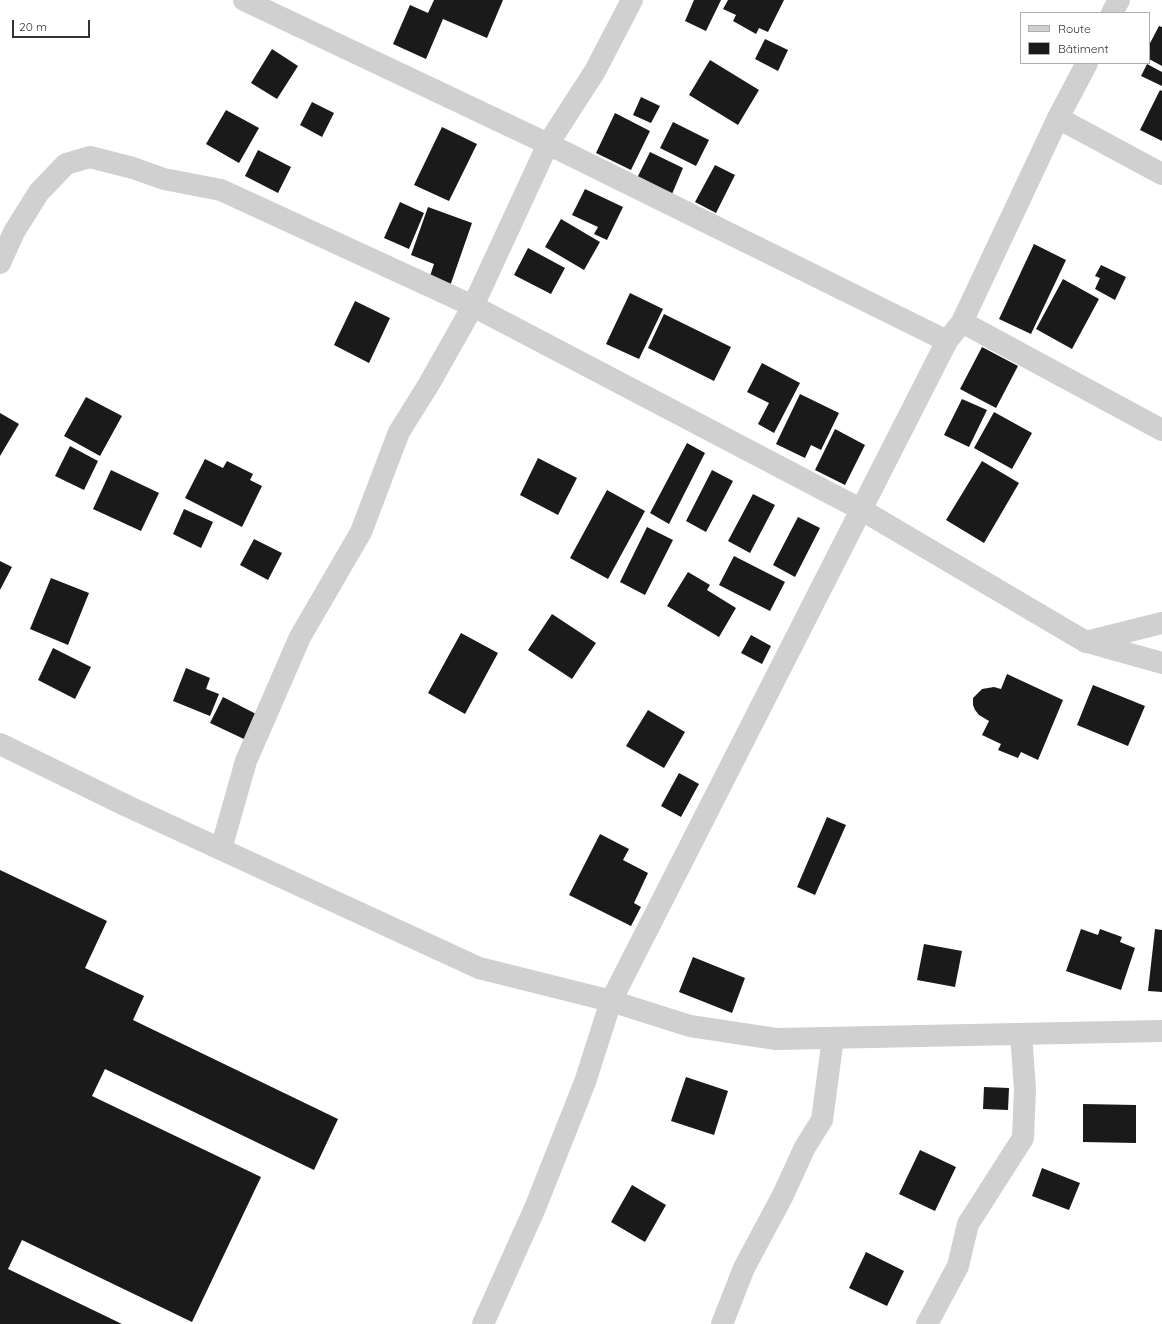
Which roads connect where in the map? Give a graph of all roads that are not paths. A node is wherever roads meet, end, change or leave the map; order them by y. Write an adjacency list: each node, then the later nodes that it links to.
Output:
1 (244, 0): 7 (street)
2 (632, 0): 7 (street)
3 (1119, 0): 4 (street)
4 (1113, 12)
5 (1086, 64): 6 (street)
6 (1058, 118): 8 (street); 11 (street)
7 (548, 144): 10 (street); 12 (street)
8 (1162, 174)
9 (0, 263): 10 (street)
10 (473, 306): 14 (street); 19 (street)
11 (962, 322): 12 (street); 13 (street)
12 (947, 341): 14 (street)
13 (1162, 430)
14 (862, 510): 16 (street); 20 (street)
15 (1162, 623): 16 (street)
16 (1086, 642): 17 (street)
17 (1162, 663)
18 (0, 744): 19 (street)
19 (221, 850): 20 (street)
20 (611, 1001): 23 (street); 24 (street)
21 (1162, 1031): 22 (street)
22 (1021, 1034): 23 (street); 26 (street)
23 (833, 1038): 25 (street)
24 (483, 1324)
25 (722, 1324)
26 (926, 1324)

